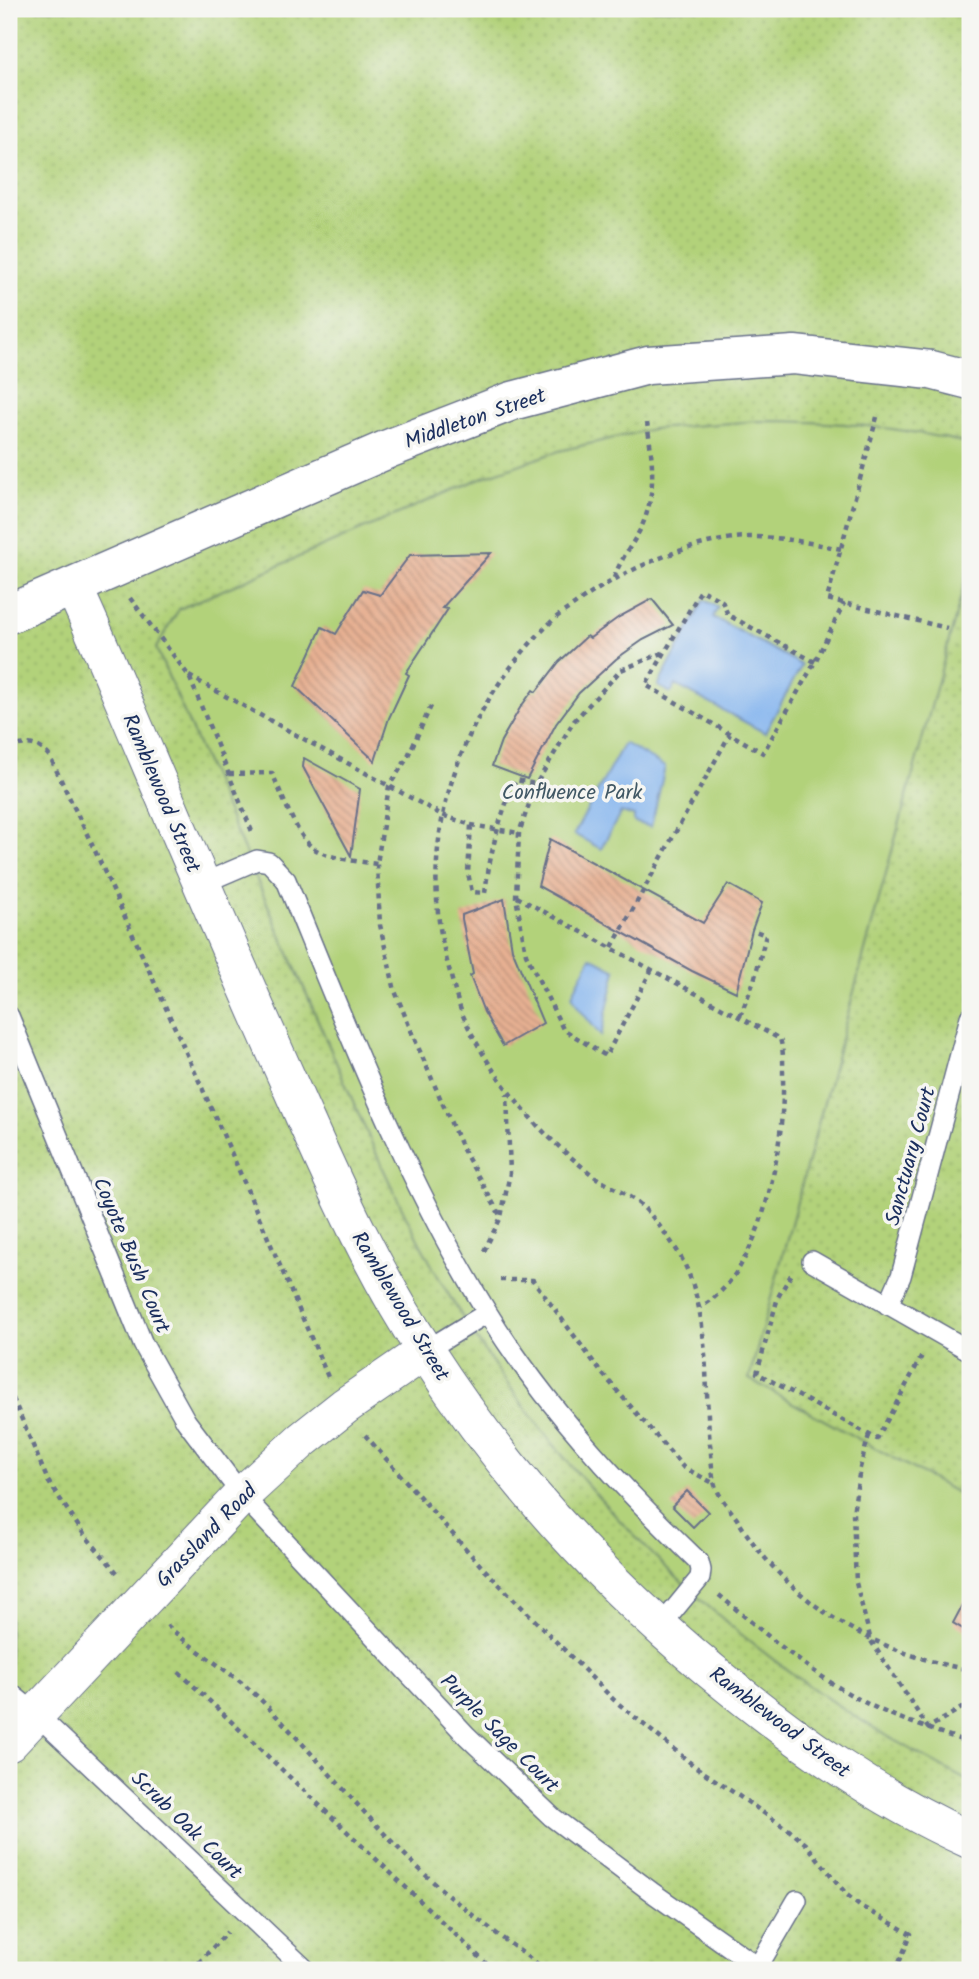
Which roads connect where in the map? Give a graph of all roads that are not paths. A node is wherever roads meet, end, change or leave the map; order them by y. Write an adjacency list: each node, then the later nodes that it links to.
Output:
1 (970, 380): 2 (street, Middleton Street)
2 (73, 586): 3 (street, Middleton Street); 4 (street, Ramblewood Street)
3 (9, 614)
4 (201, 884): 9 (lane); 10 (street, Ramblewood Street)
5 (9, 1016): 12 (lane, Coyote Bush Court)
6 (970, 1017): 8 (lane, Sanctuary Court)
7 (812, 1261): 8 (lane)
8 (888, 1305): 11 (lane)
9 (488, 1313): 10 (lane); 13 (lane)
10 (425, 1351): 12 (street, Grassland Road); 13 (street, Ramblewood Street)
11 (970, 1351)
12 (242, 1495): 14 (street, Grassland Road); 18 (lane, Purple Sage Court)
13 (659, 1628): 16 (street, Ramblewood Street)
14 (22, 1703): 15 (street, Grassland Road); 19 (lane, Scrub Oak Court)
15 (9, 1743)
16 (970, 1840)
17 (797, 1900): 18 (lane)
18 (757, 1969)
19 (306, 1970)

